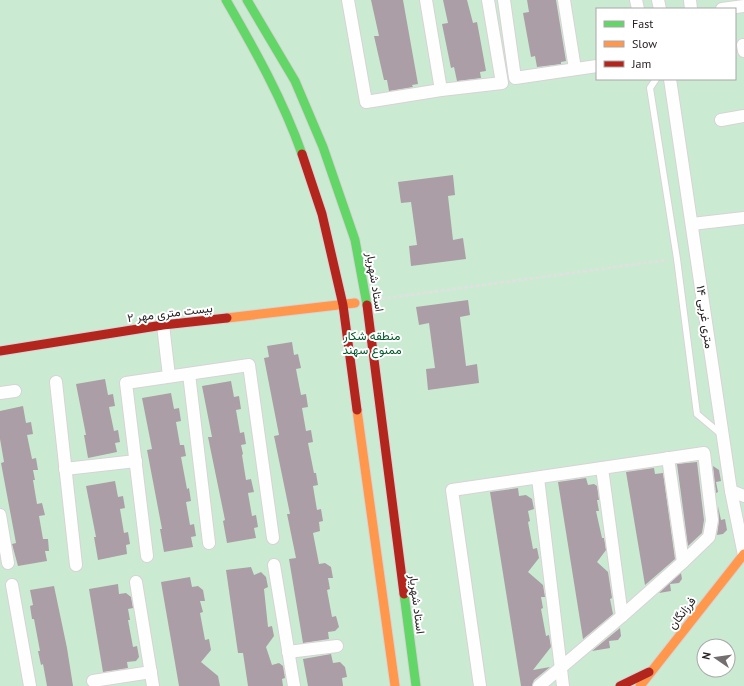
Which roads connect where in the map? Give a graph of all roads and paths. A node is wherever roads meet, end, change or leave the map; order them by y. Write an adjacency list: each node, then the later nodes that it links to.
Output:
1 (226, 0): 21 (main road)
2 (247, 0): 20 (main road, استاد شهریار)
3 (348, 0): 14 (street)
4 (426, 0): 14 (street)
5 (488, 0): 14 (street)
6 (504, 0): 11 (street)
7 (564, 0): 11 (street)
8 (744, 6): 9 (street)
9 (729, 8)
10 (596, 66): 11 (street)
11 (575, 69)
12 (655, 80): 19 (lane)
13 (670, 80): 18 (street, ۱۴ متری غربی)
14 (441, 90)
15 (744, 116): 16 (street)
16 (721, 120)
17 (744, 218): 18 (street)
18 (692, 224): 29 (street, ۱۴ متری غربی)
19 (677, 259): 20 (path); 29 (lane)
20 (366, 301): 21 (main road, بیست متری مهر ۲); 59 (main road, استاد شهریار)
21 (343, 305): 22 (main road, بیست متری مهر ۲); 58 (main road)
22 (163, 325): 23 (main road, بیست متری مهر ۲); 25 (street)
23 (0, 351)
24 (189, 374): 25 (street); 38 (street); 39 (street)
25 (169, 376): 31 (street)
26 (56, 382): 33 (street)
27 (15, 390): 28 (street)
28 (0, 393)
29 (723, 436): 35 (street, ۱۴ متری غربی)
30 (668, 458): 32 (street); 42 (street); 42 (street)
31 (136, 461): 33 (street); 41 (street)
32 (602, 468): 34 (street); 48 (street)
33 (66, 469): 44 (street)
34 (538, 478): 51 (street); 60 (street)
35 (731, 491): 36 (street); 40 (street, ۱۴ متری غربی)
36 (744, 496)
37 (0, 514): 43 (street)
38 (273, 538)
39 (209, 543)
40 (744, 554): 52 (main road, فرزانگان)
41 (147, 556)
42 (683, 562): 48 (street)
43 (8, 563)
44 (76, 565)
45 (274, 565): 50 (street)
46 (136, 582): 53 (street)
47 (12, 585): 55 (street)
48 (622, 616): 51 (street)
49 (337, 646): 50 (street)
50 (288, 652): 57 (street)
51 (561, 668): 61 (street); 62 (street)
52 (651, 671): 63 (main road); 64 (main road, فرزانگان)
53 (151, 672): 54 (street); 56 (street)
54 (93, 681)
55 (30, 686)
56 (153, 686)
57 (294, 686)
58 (395, 686)
59 (416, 686)
60 (480, 686)
61 (539, 686)
62 (563, 686)
63 (620, 686)
64 (640, 686)

